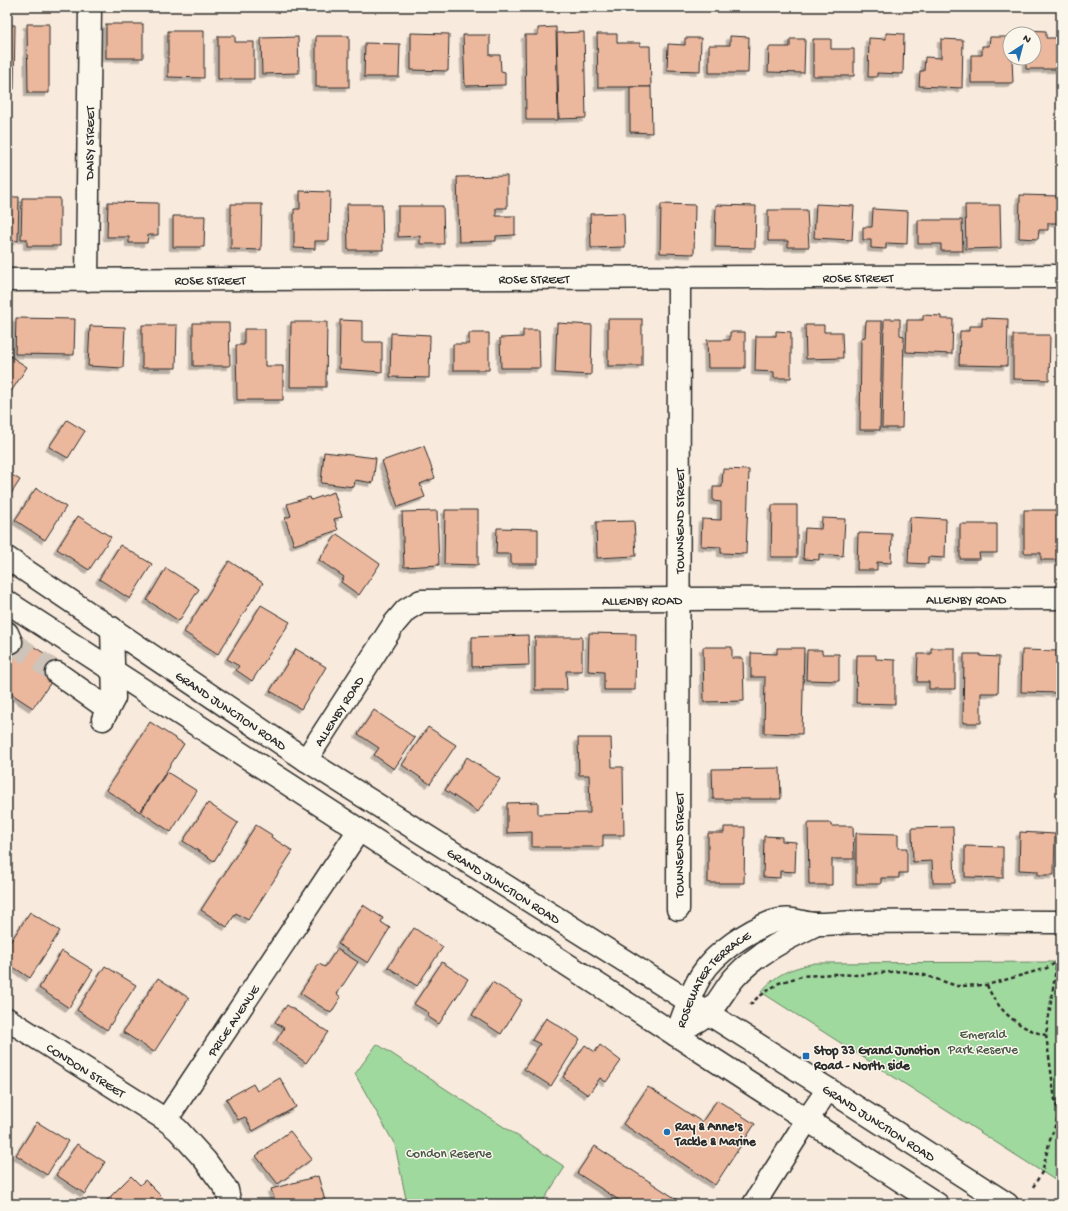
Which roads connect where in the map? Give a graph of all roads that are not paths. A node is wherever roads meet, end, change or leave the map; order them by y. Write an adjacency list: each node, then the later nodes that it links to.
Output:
1 (90, 7): 5 (main road, DAISY STREET)
2 (1061, 276): 3 (main road, ROSE STREET)
3 (679, 277): 5 (main road, ROSE STREET); 8 (main road, TOWNSEND STREET)
4 (7, 280): 5 (main road, ROSE STREET)
5 (87, 280)
6 (7, 558): 10 (main road, GRAND JUNCTION ROAD)
7 (1061, 598): 8 (main road, ALLENBY ROAD)
8 (679, 599): 13 (main road, ALLENBY ROAD); 17 (main road, TOWNSEND STREET)
9 (7, 602): 11 (main road)
10 (112, 628): 11 (main road); 13 (main road, GRAND JUNCTION ROAD)
11 (114, 672): 12 (main road); 14 (main road)
12 (57, 673)
13 (306, 760): 14 (main road, ALLENBY ROAD); 15 (main road, GRAND JUNCTION ROAD)
14 (289, 785): 16 (main road)
15 (376, 804): 16 (main road, PRICE AVENUE); 20 (main road, GRAND JUNCTION ROAD)
16 (359, 830): 23 (main road); 25 (main road, PRICE AVENUE)
17 (678, 909)
18 (1061, 922): 19 (main road, ROSEWATER TERRACE)
19 (817, 924): 20 (main road, ROSEWATER TERRACE); 21 (main road, ROSEWATER TERRACE)
20 (689, 1002): 21 (main road, GRAND JUNCTION ROAD); 23 (main road, ROSEWATER TERRACE)
21 (708, 1014): 23 (main road, ROSEWATER TERRACE); 24 (main road, GRAND JUNCTION ROAD)
22 (7, 1019): 25 (main road, CONDON STREET)
23 (676, 1035): 26 (main road)
24 (828, 1089): 26 (main road); 30 (main road, GRAND JUNCTION ROAD)
25 (166, 1120): 27 (main road)
26 (807, 1120): 28 (main road); 29 (main road)
27 (230, 1204)
28 (754, 1204)
29 (937, 1204)
30 (1007, 1204)

